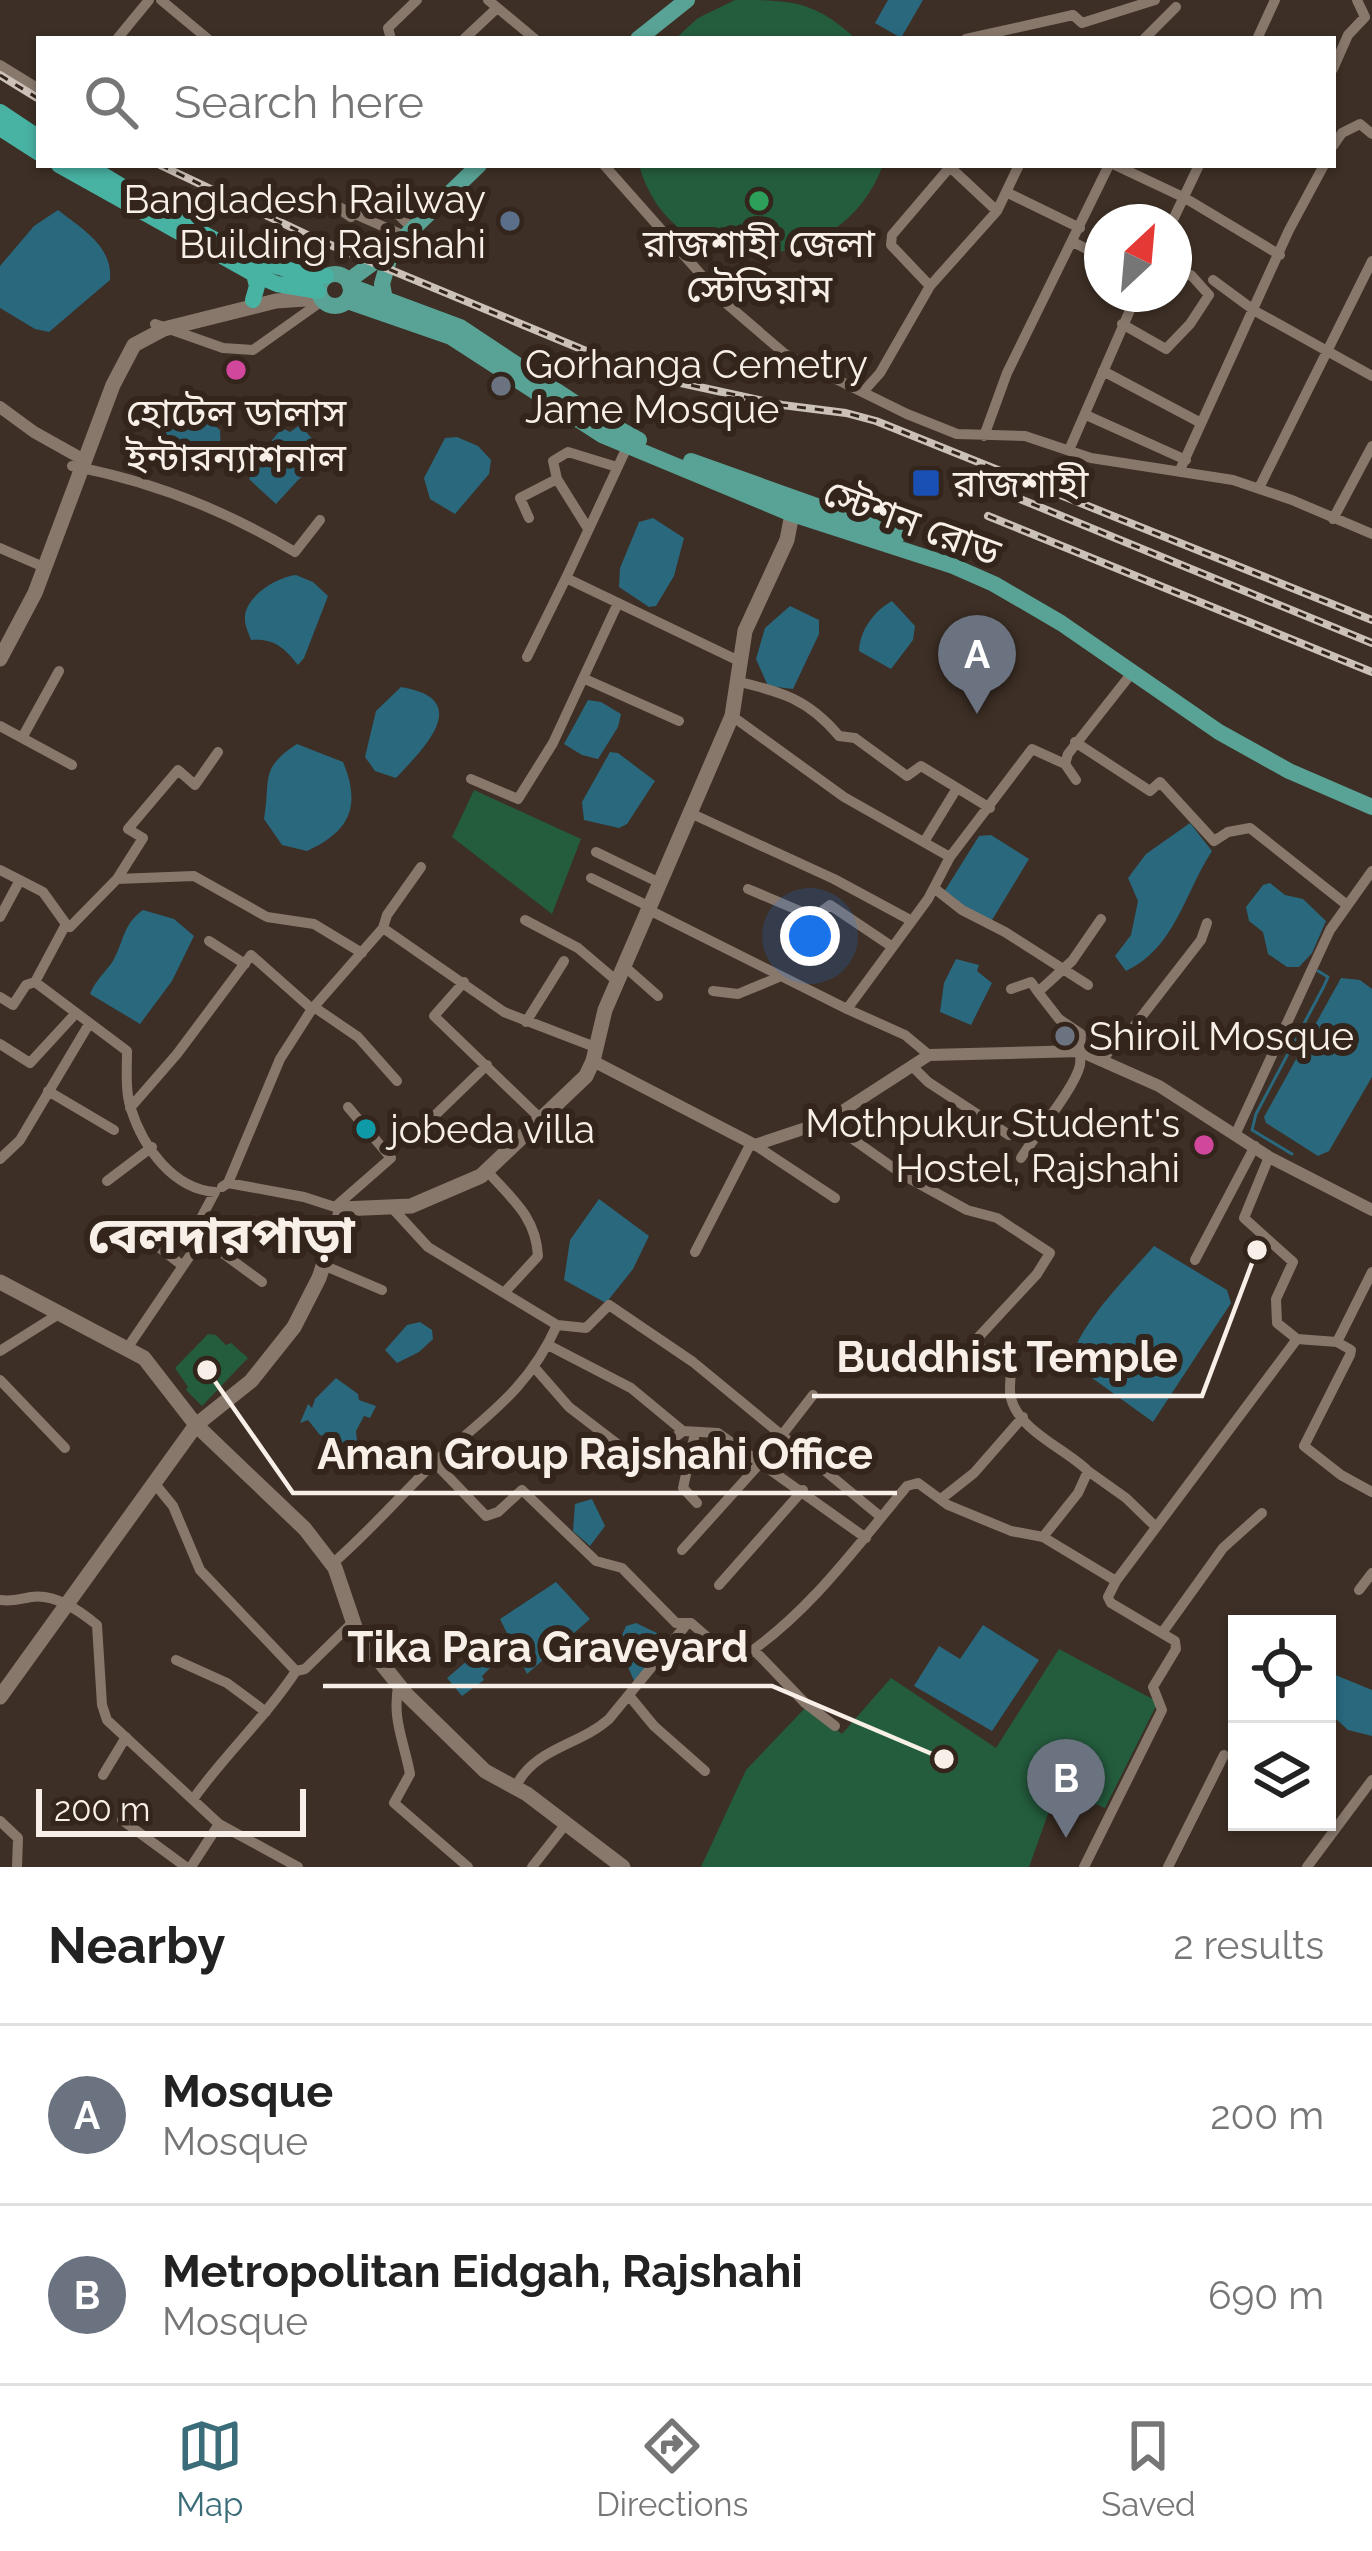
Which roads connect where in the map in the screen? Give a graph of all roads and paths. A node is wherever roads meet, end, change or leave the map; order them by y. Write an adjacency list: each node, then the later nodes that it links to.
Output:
1 (149, 0): 11 (street)
2 (161, 0): 9 (street)
3 (417, 0): 13 (street)
4 (687, 0): 16 (main road)
5 (1155, 0): 17 (street)
6 (1275, 0): 19 (street)
7 (1357, 0): 20 (street)
8 (492, 4): 14 (street); 15 (street)
9 (179, 5): 12 (street)
10 (1177, 7): 18 (street)
11 (119, 36)
12 (205, 36)
13 (390, 36)
14 (466, 36)
15 (531, 36)
16 (642, 36)
17 (984, 36)
18 (1147, 36)
19 (1258, 36)
20 (1336, 61)
21 (0, 65): 22 (street)
22 (36, 87)
23 (0, 112): 26 (highway)
24 (0, 128): 28 (highway)
25 (1372, 134): 27 (street)
26 (36, 136)
27 (1336, 142)
28 (36, 151)
29 (64, 168): 52 (highway, স্টেশন রোড)
30 (91, 168): 56 (highway, স্টেশন রোড)
31 (476, 168): 47 (main road)
32 (607, 168): 66 (street)
33 (949, 168): 55 (street)
34 (953, 168): 44 (street)
35 (1018, 168): 40 (street)
36 (1111, 168): 46 (street)
37 (1119, 168): 42 (street)
38 (1198, 168): 42 (street)
39 (1323, 168): 50 (street)
40 (1006, 192): 44 (street); 46 (street)
41 (376, 193): 47 (street)
42 (1184, 198): 43 (street); 50 (street)
43 (1181, 204)
44 (997, 211): 55 (street)
45 (351, 218): 47 (street)
46 (1081, 228): 48 (street)
47 (406, 230): 56 (main road); 57 (main road)
48 (1073, 242): 49 (street); 70 (street)
49 (1084, 248)
50 (1280, 255): 59 (street)
51 (1372, 261): 63 (street)
52 (254, 274): 56 (highway, স্টেশন রোড); 58 (highway)
53 (1192, 276): 61 (street)
54 (1213, 280): 59 (street)
55 (930, 286): 66 (street)
56 (332, 289): 57 (main road, স্টেশন রোড); 58 (main road); 62 (main road); 62 (street); 71 (main road, স্টেশন রোড)
57 (385, 298): 107 (main road, স্টেশন রোড)
58 (253, 299): 62 (main road)
59 (1255, 311): 63 (street); 69 (street)
60 (1128, 312): 61 (street)
61 (1122, 325): 64 (street)
62 (159, 326): 74 (main road)
63 (1328, 349): 65 (street); 78 (street)
64 (1102, 371): 68 (street); 69 (street)
65 (1372, 376)
66 (863, 392): 70 (street)
67 (0, 407): 74 (street)
68 (1086, 415): 73 (street); 75 (street)
69 (1201, 423): 75 (street)
70 (984, 436): 73 (street)
71 (628, 445): 76 (street); 79 (main road, স্টেশন রোড)
72 (1372, 446): 81 (street)
73 (1069, 450): 75 (street)
74 (78, 463): 82 (street); 86 (main road); 89 (main road)
75 (1183, 465): 78 (street)
76 (617, 467): 77 (street); 83 (street)
77 (556, 479): 80 (street); 83 (street)
78 (1258, 488): 81 (street)
79 (792, 514): 91 (main road); 93 (main road, স্টেশন রোড)
80 (530, 518)
81 (1333, 519): 84 (street)
82 (320, 520)
83 (587, 527): 87 (street)
84 (1372, 535)
85 (0, 548): 86 (street)
86 (39, 566): 89 (main road)
87 (566, 578): 88 (street); 90 (street)
88 (618, 603): 91 (street); 94 (street)
89 (0, 655)
90 (527, 658)
91 (739, 661): 95 (main road)
92 (59, 671): 99 (street)
93 (1131, 674): 100 (street); 108 (main road, স্টেশন রোড)
94 (585, 679): 97 (street); 104 (street)
95 (736, 681): 96 (main road); 106 (street)
96 (732, 716): 110 (main road); 111 (street)
97 (679, 721)
98 (0, 725): 99 (street)
99 (22, 738): 103 (street)
100 (1075, 742): 102 (street); 123 (street)
101 (218, 752): 118 (street)
102 (1065, 764): 105 (street); 109 (street)
103 (71, 765)
104 (471, 779)
105 (1076, 780)
106 (957, 788): 109 (street); 111 (street)
107 (1372, 797)
108 (1372, 807)
109 (990, 808): 113 (street)
110 (688, 812): 120 (main road); 128 (street)
111 (924, 842): 113 (street)
112 (596, 852): 120 (street)
113 (950, 856): 121 (street)
114 (421, 868): 131 (street)
115 (0, 870): 119 (street)
116 (1372, 871): 123 (street)
117 (591, 878): 124 (street)
118 (116, 879): 130 (street); 134 (street)
119 (20, 880): 125 (street); 130 (street)
120 (660, 883): 124 (main road)
121 (934, 888): 128 (street); 137 (street)
122 (748, 889): 133 (street)
123 (1348, 905): 168 (street)
124 (650, 909): 138 (main road); 139 (street)
125 (0, 916)
126 (1101, 919): 137 (street)
127 (525, 920): 138 (street)
128 (910, 920): 133 (street)
129 (1207, 922): 157 (street)
130 (65, 924): 140 (street)
131 (383, 928): 134 (street); 141 (street)
132 (209, 941): 136 (street)
133 (891, 946): 149 (street)
134 (362, 952): 148 (street)
135 (564, 961): 151 (street)
136 (245, 964): 148 (street); 163 (street)
137 (1064, 970): 142 (street); 145 (street)
138 (621, 974): 146 (street); 155 (main road)
139 (778, 977): 144 (street); 149 (street)
140 (35, 982): 147 (street); 150 (street)
141 (464, 982): 151 (street); 158 (street)
142 (1088, 985)
143 (1011, 989): 145 (street)
144 (713, 991)
145 (1038, 992): 154 (street)
146 (658, 996)
147 (0, 997)
148 (314, 1008): 160 (street); 178 (street)
149 (847, 1009): 156 (street)
150 (76, 1013): 152 (street); 153 (street)
151 (526, 1022): 155 (street)
152 (88, 1024): 161 (street); 163 (street)
153 (0, 1044)
154 (1080, 1051): 156 (street); 157 (street); 174 (street)
155 (594, 1054): 164 (main road); 170 (street)
156 (929, 1055): 159 (street)
157 (1100, 1061): 168 (street)
158 (487, 1065): 164 (street); 166 (street)
159 (912, 1066): 165 (street); 169 (street)
160 (398, 1081)
161 (48, 1091): 167 (street); 175 (street)
162 (348, 1107): 181 (street)
163 (130, 1108): 171 (street)
164 (543, 1121): 176 (main road)
165 (827, 1121): 170 (street); 205 (street)
166 (427, 1123)
167 (114, 1130)
168 (1236, 1133): 172 (street)
169 (1009, 1136)
170 (753, 1144): 180 (street); 186 (street)
171 (152, 1147): 177 (street); 179 (street)
172 (1255, 1147): 173 (street); 187 (street)
173 (1269, 1157): 183 (street); 197 (street)
174 (1021, 1158)
175 (0, 1159)
176 (487, 1171): 182 (main road); 194 (street)
177 (107, 1181)
178 (227, 1183): 179 (street); 181 (street)
179 (215, 1192): 185 (street)
180 (835, 1198)
181 (338, 1208): 182 (main road); 188 (main road)
182 (394, 1210): 194 (street)
183 (1372, 1210)
184 (122, 1238): 189 (street)
185 (202, 1238): 189 (street); 192 (street)
186 (695, 1252)
187 (1195, 1260)
188 (322, 1265): 193 (street); 206 (main road)
189 (183, 1266): 200 (street)
190 (1372, 1272): 198 (street)
191 (0, 1282): 195 (main road)
192 (262, 1282)
193 (382, 1290)
194 (505, 1293): 196 (street)
195 (62, 1312): 200 (main road); 201 (street)
196 (557, 1325): 199 (street); 208 (street)
197 (1297, 1339): 198 (street); 220 (street)
198 (1337, 1342): 215 (street)
199 (550, 1346): 202 (street); 207 (street)
200 (128, 1347): 206 (main road)
201 (0, 1351)
202 (534, 1367): 207 (street); 211 (street)
203 (0, 1380): 209 (street)
204 (813, 1395): 208 (street)
205 (1023, 1417): 212 (street); 216 (street)
206 (196, 1425): 213 (main road); 224 (main road)
207 (689, 1432): 210 (street); 217 (street)
208 (782, 1435): 219 (street)
209 (65, 1448)
210 (762, 1461): 214 (street); 223 (street)
211 (435, 1463): 224 (street); 232 (street)
212 (1088, 1471): 220 (street); 221 (street)
213 (154, 1484): 230 (main road); 236 (street)
214 (803, 1490): 222 (street); 227 (street)
215 (1372, 1492)
216 (940, 1499): 219 (street); 221 (street)
217 (697, 1503)
218 (1262, 1513): 233 (street)
219 (881, 1516): 222 (street)
220 (1156, 1527): 226 (street)
221 (1043, 1537): 226 (street)
222 (866, 1538): 234 (street)
223 (682, 1550)
224 (332, 1564): 231 (main road)
225 (1372, 1573): 228 (street)
226 (1116, 1581): 233 (street)
227 (719, 1585)
228 (1359, 1590)
229 (0, 1600): 230 (street)
230 (69, 1606): 238 (main road); 242 (street)
231 (352, 1623): 236 (street); 237 (main road)
232 (686, 1625): 234 (street); 239 (street)
233 (1162, 1634): 259 (street)
234 (754, 1650): 241 (street)
235 (176, 1660): 240 (street)
236 (296, 1671): 240 (street)
237 (399, 1682): 247 (main road); 256 (street)
238 (0, 1697)
239 (631, 1698): 244 (street); 247 (street)
240 (266, 1712): 248 (street)
241 (835, 1726)
242 (126, 1738): 245 (street); 248 (street)
243 (1224, 1755): 260 (street)
244 (704, 1772)
245 (103, 1775)
246 (1372, 1780): 261 (street)
247 (515, 1788): 252 (main road)
248 (194, 1798): 251 (street)
249 (122, 1820): 254 (street)
250 (0, 1821): 253 (street)
251 (219, 1824): 254 (street); 255 (street)
252 (565, 1825): 257 (street); 258 (main road)
253 (17, 1867)
254 (188, 1867)
255 (298, 1867)
256 (467, 1867)
257 (532, 1867)
258 (622, 1867)
259 (1084, 1867)
260 (1168, 1867)
261 (1307, 1867)

